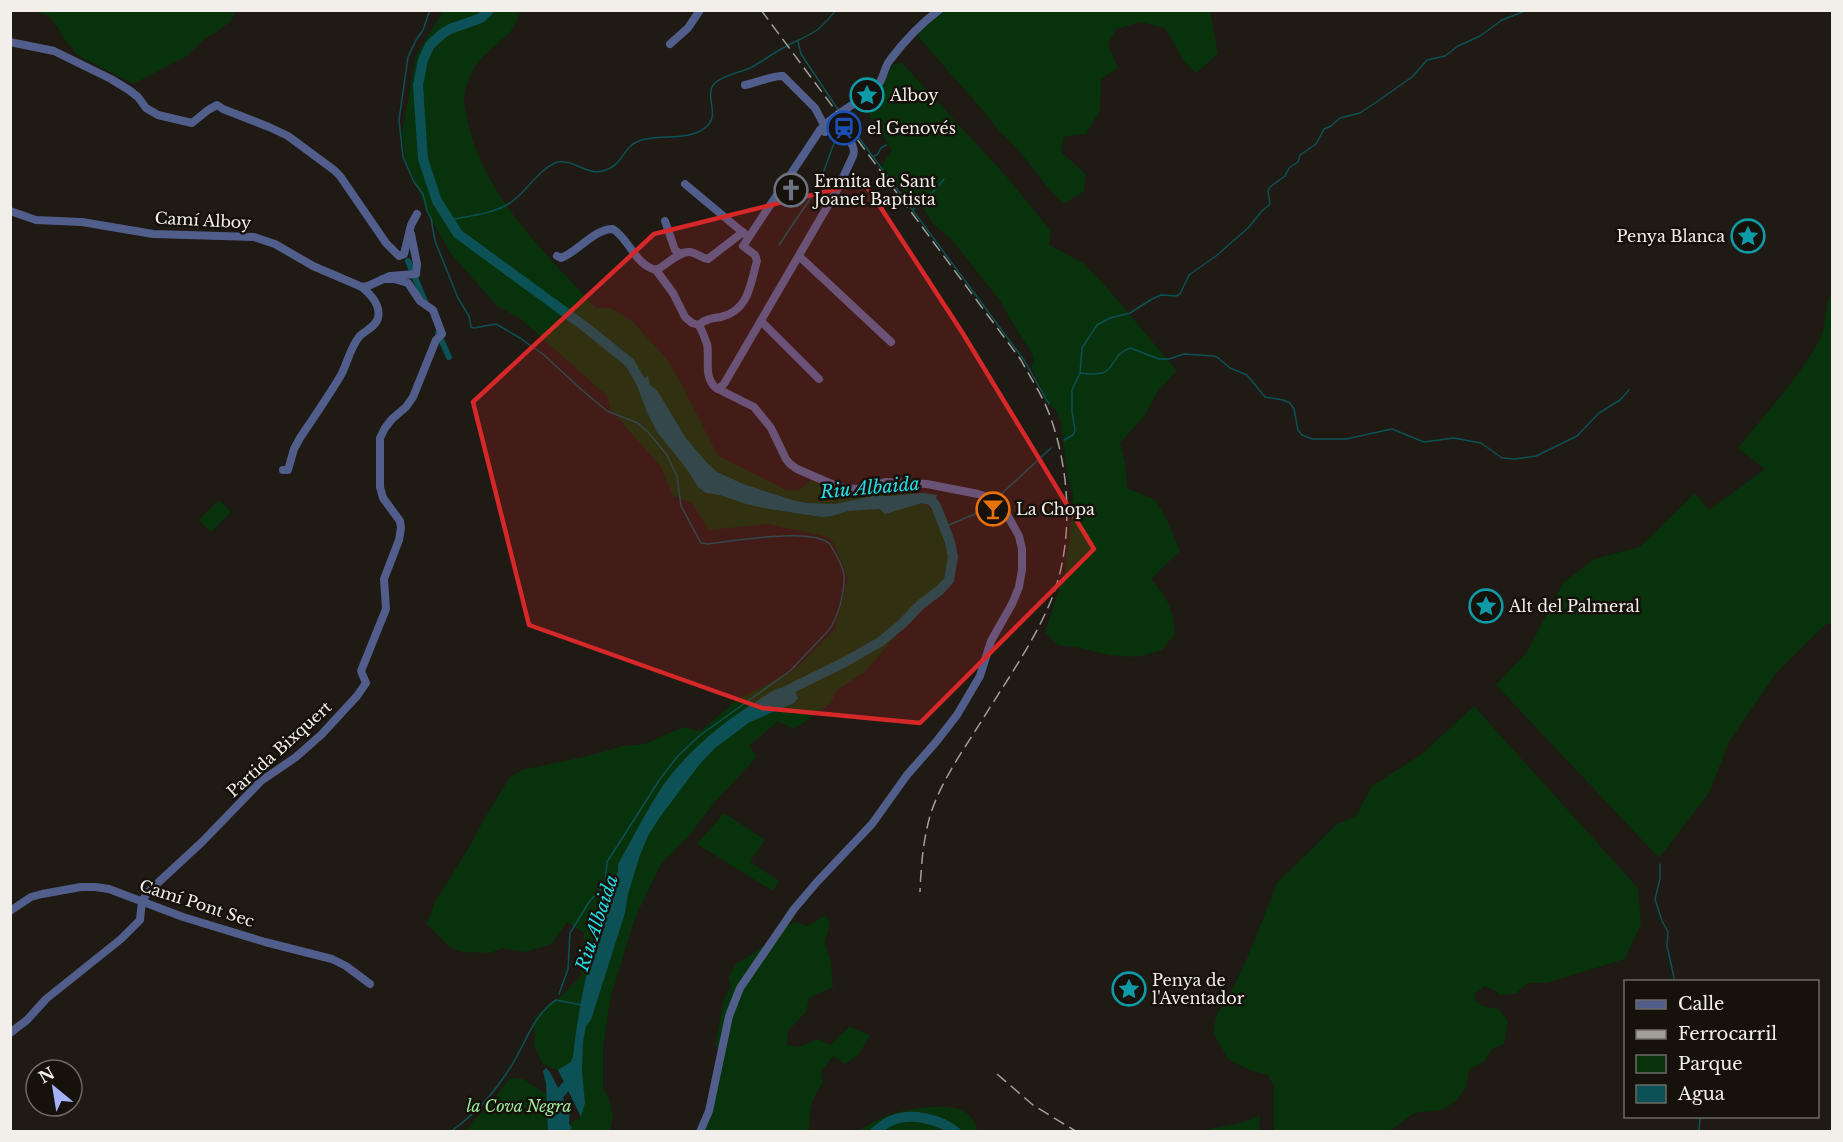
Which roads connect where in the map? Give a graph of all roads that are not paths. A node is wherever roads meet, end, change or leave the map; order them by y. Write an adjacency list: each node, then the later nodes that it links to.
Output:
1 (700, 10): 4 (street)
2 (939, 10): 6 (street)
3 (10, 42): 11 (street)
4 (670, 44)
5 (745, 85): 6 (street)
6 (824, 125): 12 (street); 15 (street)
7 (685, 184): 12 (street)
8 (10, 211): 18 (street, Camí Alboy)
9 (417, 214): 11 (street)
10 (665, 221): 13 (street)
11 (410, 230): 17 (street)
12 (746, 234): 13 (street); 20 (street)
13 (681, 254): 16 (street)
14 (557, 256): 16 (street)
15 (799, 256): 19 (street); 21 (street)
16 (656, 270): 20 (street)
17 (383, 279): 18 (street); 25 (street, Partida Bixquert)
18 (362, 287): 24 (street)
19 (761, 321): 22 (street); 23 (street)
20 (699, 325): 23 (street)
21 (891, 342)
22 (819, 379)
23 (718, 389): 29 (street)
24 (283, 470)
25 (142, 901): 26 (street, Camí Pont Sec); 27 (street, Camí Pont Sec); 28 (street)
26 (10, 910)
27 (370, 984)
28 (10, 1033)
29 (700, 1131)

